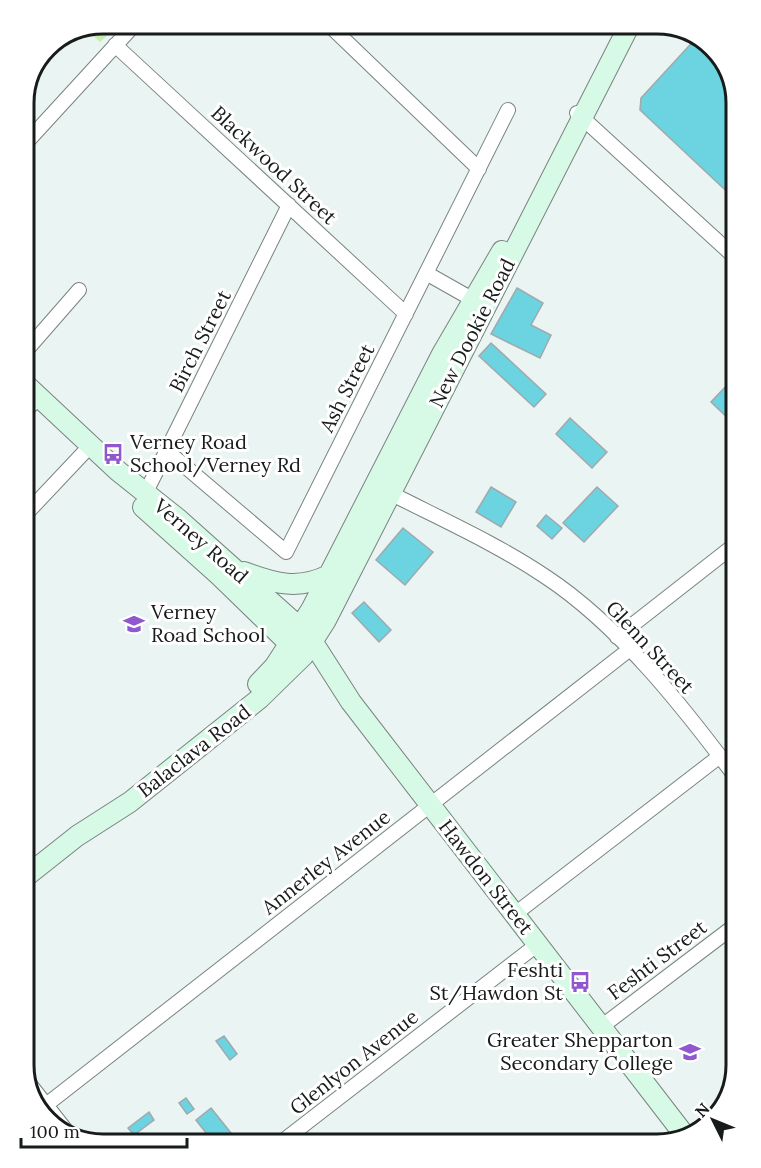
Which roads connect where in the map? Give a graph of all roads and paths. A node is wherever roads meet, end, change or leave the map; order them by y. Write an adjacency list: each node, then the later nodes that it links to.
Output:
1 (125, 34): 5 (street)
2 (339, 34): 9 (street)
3 (614, 35): 7 (main road, New Dookie Road)
4 (624, 35): 7 (main road, New Dookie Road)
5 (115, 45): 8 (street); 10 (street, Blackwood Street)
6 (508, 110): 9 (street, Ash Street)
7 (579, 114): 11 (street); 14 (main road, New Dookie Road)
8 (35, 133)
9 (479, 169): 12 (street, Ash Street)
10 (289, 206): 15 (street, Blackwood Street); 19 (street, Birch Street)
11 (726, 249)
12 (426, 273): 14 (street); 15 (street, Ash Street)
13 (79, 290): 16 (street)
14 (479, 303): 20 (main road, New Dookie Road); 25 (main road, New Dookie Road)
15 (406, 314): 19 (street, Ash Street)
16 (35, 340)
17 (35, 407): 18 (main road, Verney Road)
18 (87, 449): 21 (main road, Verney Road); 22 (street); 27 (main road, Verney Road)
19 (166, 451): 21 (street, Birch Street)
20 (390, 493): 26 (street, Glenn Street); 27 (main road, New Dookie Road)
21 (145, 494): 24 (main road, Verney Road)
22 (35, 505)
23 (726, 552): 26 (street)
24 (231, 567): 25 (main road); 27 (main road, Verney Road)
25 (329, 575): 27 (main road, New Dookie Road)
26 (617, 637): 28 (street, Glenn Street)
27 (301, 642): 31 (main road, Hawdon Street); 32 (main road, Balaclava Road)
28 (630, 649): 29 (street, Glenn Street); 31 (street, Annerley Avenue)
29 (720, 756): 30 (street, Glenn Street); 33 (street)
30 (726, 764)
31 (431, 805): 33 (main road, Hawdon Street); 37 (street, Annerley Avenue)
32 (34, 870)
33 (515, 914): 35 (main road, Hawdon Street)
34 (726, 932): 36 (street, Feshti Street)
35 (538, 944): 36 (main road, Hawdon Street); 39 (street, Glenlyon Avenue)
36 (601, 1027): 38 (main road, Hawdon Street)
37 (48, 1104)
38 (680, 1129)
39 (293, 1133)

